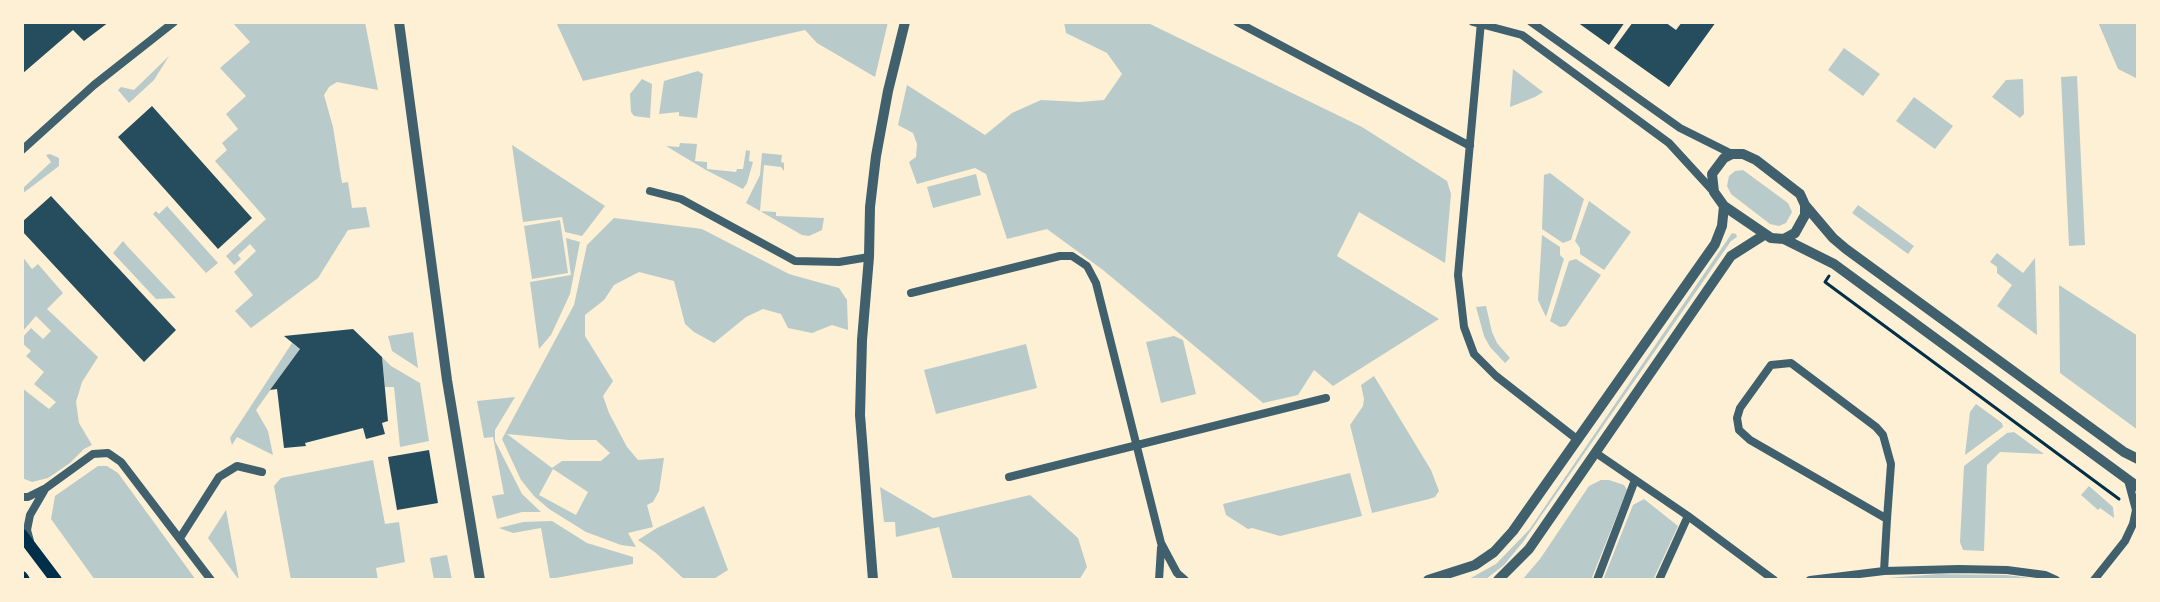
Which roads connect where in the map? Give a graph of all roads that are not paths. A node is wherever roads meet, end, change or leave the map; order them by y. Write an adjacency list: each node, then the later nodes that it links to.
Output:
1 (174, 22): 8 (street)
2 (399, 22): 39 (street)
3 (905, 22): 16 (street)
4 (1237, 22): 7 (street)
5 (1531, 22): 9 (street)
6 (1478, 23): 7 (street); 11 (street)
7 (1470, 146): 19 (street)
8 (22, 150)
9 (1732, 154): 11 (street); 12 (street)
10 (650, 191): 16 (street)
11 (1714, 192): 13 (street)
12 (1805, 205): 15 (street); 22 (street)
13 (1724, 206): 14 (street); 19 (street)
14 (1764, 235): 15 (street); 21 (street)
15 (1784, 239): 25 (street)
16 (869, 257): 40 (street)
17 (911, 293): 20 (street)
18 (1326, 398): 20 (street)
19 (1578, 440): 43 (street)
20 (1136, 445): 24 (street); 34 (street)
21 (1596, 453): 26 (street); 44 (street)
22 (2138, 459)
23 (262, 472): 33 (street)
24 (1009, 477)
25 (2128, 479): 27 (street); 50 (street)
26 (1635, 480): 30 (street); 45 (street)
27 (2138, 487)
28 (46, 488): 29 (street); 33 (street); 35 (street)
29 (22, 497)
30 (1688, 516): 46 (street); 47 (street)
31 (1887, 519): 31 (street); 36 (street)
32 (22, 535): 35 (main road)
33 (180, 538): 38 (street)
34 (1161, 543): 41 (street); 42 (street)
35 (31, 546): 37 (main road)
36 (1884, 571): 48 (street); 49 (street)
37 (56, 580)
38 (211, 580)
39 (480, 580)
40 (873, 580)
41 (1159, 580)
42 (1185, 580)
43 (1428, 580)
44 (1498, 580)
45 (1597, 580)
46 (1659, 580)
47 (1774, 580)
48 (1810, 580)
49 (2056, 580)
50 (2094, 580)

